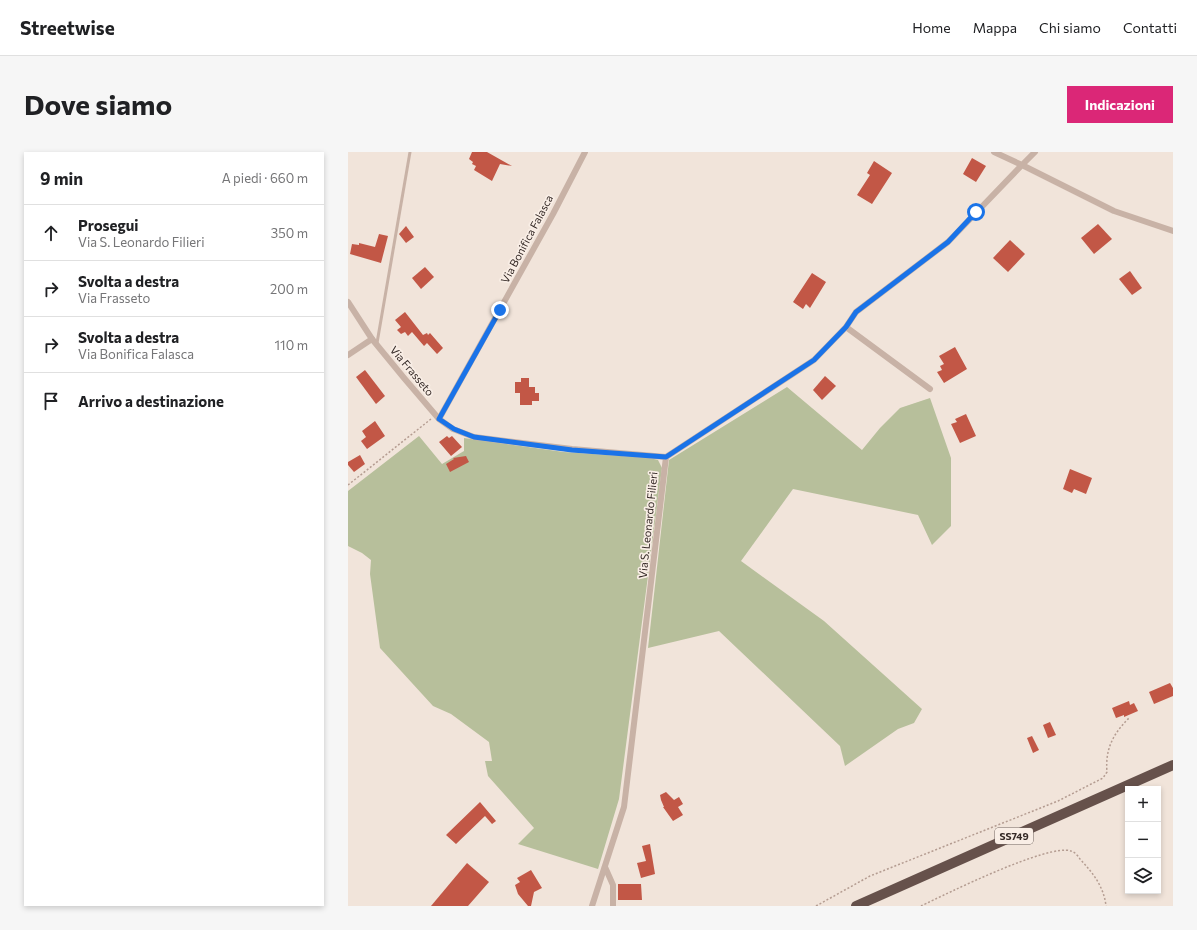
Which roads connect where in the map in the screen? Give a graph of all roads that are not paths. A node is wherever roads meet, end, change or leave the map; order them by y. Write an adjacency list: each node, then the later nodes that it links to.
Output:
1 (410, 152): 10 (lane)
2 (585, 152): 13 (street, Via Bonifica Falasca)
3 (994, 152): 5 (street)
4 (1035, 152): 5 (street)
5 (1022, 165): 6 (street); 8 (street)
6 (1173, 231)
7 (348, 302): 9 (street, Via Frasseto)
8 (846, 327): 12 (street); 14 (street)
9 (372, 339): 10 (street, Via Frasseto); 11 (street)
10 (376, 344): 13 (street, Via Frasseto)
11 (348, 355)
12 (930, 389)
13 (437, 417): 14 (street, Via Frasseto)
14 (666, 457): 16 (street, Via S. Leonardo Filieri)
15 (1173, 765): 19 (highway, SS749)
16 (605, 867): 17 (street, Via S. Leonardo Filieri); 18 (street)
17 (592, 906)
18 (613, 906)
19 (856, 906)

